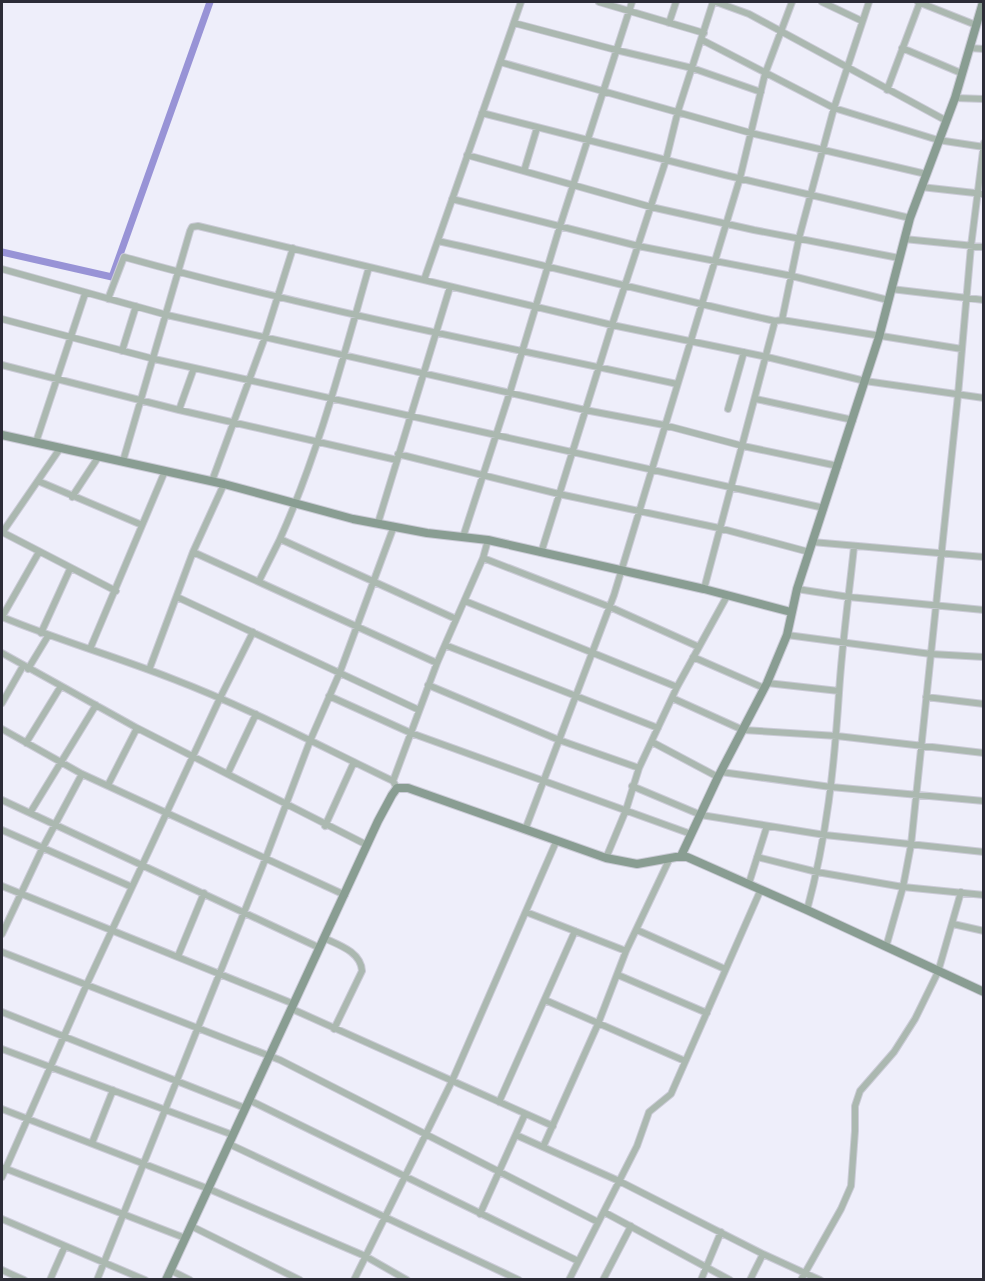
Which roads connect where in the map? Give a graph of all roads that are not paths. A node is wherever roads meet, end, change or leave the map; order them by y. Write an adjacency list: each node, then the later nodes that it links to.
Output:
1 (521, 2): 14 (street)
2 (599, 2): 11 (street)
3 (632, 2): 11 (street)
4 (675, 2): 13 (street)
5 (715, 2): 16 (street); 17 (street)
6 (792, 2): 16 (street)
7 (822, 2): 12 (street)
8 (869, 2): 12 (street)
9 (919, 2): 15 (street); 18 (street)
10 (983, 2): 15 (street)
11 (628, 11): 13 (street); 21 (street)
12 (862, 21): 24 (street)
13 (669, 22): 17 (street)
14 (514, 23): 21 (street); 22 (street)
15 (976, 25): 19 (street)
16 (779, 32): 24 (street); 26 (street)
17 (703, 36): 23 (street); 26 (street)
18 (902, 48): 25 (street); 27 (street)
19 (969, 48): 20 (street); 25 (street)
20 (984, 49)
21 (616, 50): 23 (street); 28 (street)
22 (500, 62): 28 (street); 34 (street)
23 (692, 68): 29 (street); 33 (street)
24 (847, 69): 27 (street); 32 (street)
25 (962, 73): 30 (street)
26 (765, 74): 29 (street); 32 (street)
27 (887, 90): 35 (street)
28 (603, 92): 33 (street); 39 (street)
29 (761, 92): 37 (street)
30 (955, 98): 31 (street); 35 (street)
31 (984, 99)
32 (834, 108): 38 (street); 42 (street)
33 (678, 111): 37 (street); 44 (street)
34 (482, 113): 36 (street); 43 (street)
35 (945, 120): 38 (street)
36 (537, 128): 39 (street); 45 (street)
37 (751, 132): 42 (street); 47 (street)
38 (938, 140): 41 (street); 46 (street)
39 (587, 141): 44 (street); 48 (street)
40 (984, 142): 41 (street)
41 (983, 147): 51 (street)
42 (823, 150): 46 (street); 50 (street)
43 (467, 155): 45 (street); 52 (street)
44 (666, 160): 47 (street); 53 (street)
45 (524, 171): 48 (street)
46 (926, 174): 49 (street)
47 (740, 178): 50 (street); 55 (street)
48 (574, 184): 53 (street); 56 (street)
49 (921, 188): 51 (street); 54 (street)
50 (812, 194): 54 (street); 57 (street)
51 (980, 194): 61 (street)
52 (452, 198): 56 (street); 59 (street)
53 (651, 207): 55 (street); 60 (street)
54 (910, 218): 58 (street)
55 (726, 224): 57 (street); 65 (street)
56 (560, 226): 60 (street); 66 (street)
57 (799, 238): 64 (street); 70 (street)
58 (904, 239): 61 (street); 64 (street)
59 (438, 241): 66 (street); 71 (street)
60 (638, 246): 65 (street); 73 (street)
61 (971, 246): 62 (street); 77 (street)
62 (984, 247)
63 (293, 248): 67 (street); 69 (street); 76 (street)
64 (899, 258): 74 (street)
65 (715, 262): 70 (street); 81 (street)
66 (548, 266): 73 (street); 83 (street)
67 (369, 267): 71 (street); 85 (street)
68 (2, 271): 75 (street)
69 (179, 273): 76 (street); 78 (street); 84 (street)
70 (792, 276): 79 (street); 87 (street)
71 (424, 280): 72 (street)
72 (450, 287): 83 (street); 89 (street)
73 (625, 287): 81 (street); 88 (street)
74 (891, 289): 77 (street); 79 (street)
75 (85, 294): 78 (street); 90 (street)
76 (278, 296): 85 (street); 91 (street)
77 (966, 298): 80 (street); 94 (street)
78 (108, 299): 82 (street)
79 (888, 300): 92 (street)
80 (984, 300)
81 (701, 305): 87 (street); 93 (street)
82 (136, 306): 84 (street); 95 (street)
83 (534, 308): 88 (street); 96 (street)
84 (167, 315): 91 (street); 100 (street)
85 (355, 315): 89 (street); 98 (street)
86 (2, 319): 90 (street)
87 (779, 321): 92 (street); 99 (street)
88 (612, 325): 93 (street); 102 (street)
89 (435, 332): 96 (street); 104 (street)
90 (71, 337): 95 (street); 105 (street)
91 (265, 337): 98 (street); 106 (street)
92 (879, 337): 94 (street); 107 (street)
93 (692, 341): 97 (street); 108 (street)
94 (962, 349): 110 (street)
95 (122, 351): 100 (street)
96 (522, 351): 102 (street); 109 (street)
97 (744, 352): 99 (street); 115 (street)
98 (342, 356): 104 (street); 111 (street)
99 (767, 357): 107 (street); 113 (street)
100 (154, 359): 103 (street); 114 (street)
101 (2, 365): 105 (street)
102 (599, 367): 108 (street); 117 (street)
103 (194, 368): 106 (street); 116 (street)
104 (423, 374): 109 (street); 118 (street)
105 (58, 379): 114 (street); 124 (street)
106 (249, 379): 111 (street); 120 (street)
107 (865, 381): 110 (street); 119 (street)
108 (677, 384): 121 (street)
109 (510, 392): 117 (street); 123 (street)
110 (958, 395): 112 (street); 159 (street)
111 (331, 397): 118 (street); 125 (street)
112 (984, 398)
113 (756, 399): 119 (street); 126 (street)
114 (141, 400): 116 (street); 131 (street)
115 (728, 409)
116 (179, 410): 120 (street)
117 (585, 411): 121 (street); 128 (street)
118 (410, 415): 123 (street); 130 (street)
119 (853, 420): 132 (street)
120 (232, 422): 125 (street); 137 (street)
121 (664, 425): 126 (street); 133 (street)
122 (2, 435): 124 (street)
123 (496, 435): 128 (street); 135 (street)
124 (36, 442): 127 (street)
125 (318, 443): 130 (street); 142 (street)
126 (743, 446): 132 (street); 139 (street)
127 (61, 447): 129 (street); 136 (street)
128 (573, 453): 133 (street); 140 (street)
129 (99, 456): 131 (street); 141 (street)
130 (398, 457): 135 (street); 145 (street)
131 (123, 461): 134 (street)
132 (838, 466): 143 (street)
133 (651, 470): 139 (street); 144 (street)
134 (165, 471): 137 (street); 146 (street)
135 (483, 475): 140 (street); 150 (street)
136 (38, 481): 141 (street); 149 (street)
137 (212, 481): 138 (street)
138 (224, 484): 142 (street); 156 (street)
139 (731, 487): 143 (street); 148 (street)
140 (559, 494): 144 (street); 158 (street)
141 (72, 497): 146 (street)
142 (296, 502): 145 (street); 151 (street)
143 (824, 508): 153 (street)
144 (638, 512): 148 (street); 163 (street)
145 (378, 523): 147 (street)
146 (142, 525): 168 (street)
147 (394, 526): 150 (street); 165 (street)
148 (719, 528): 157 (street); 166 (street)
149 (2, 532): 155 (street)
150 (463, 537): 152 (street)
151 (280, 538): 164 (street); 165 (street)
152 (488, 540): 158 (street); 161 (street)
153 (812, 542): 154 (street); 157 (street)
154 (854, 547): 159 (street); 171 (street)
155 (39, 552): 162 (street); 177 (street)
156 (193, 552): 164 (street); 170 (street)
157 (809, 552): 167 (street)
158 (541, 553): 163 (street)
159 (941, 554): 160 (street); 173 (street)
160 (984, 557)
161 (483, 558): 172 (street); 174 (street)
162 (70, 569): 168 (street); 181 (street)
163 (620, 571): 166 (street); 174 (street)
164 (259, 580): 179 (street)
165 (373, 581): 178 (street); 179 (street)
166 (704, 589): 169 (street)
167 (797, 589): 171 (street); 176 (street)
168 (116, 591): 187 (street)
169 (727, 596): 176 (street); 186 (street)
170 (177, 597): 180 (street); 195 (street)
171 (849, 597): 173 (street); 184 (street)
172 (465, 601): 178 (street); 188 (street)
173 (934, 606): 175 (street); 190 (street)
174 (610, 607): 186 (street); 188 (street)
175 (984, 610)
176 (791, 612): 182 (street)
177 (2, 617): 181 (street)
178 (456, 619): 185 (street)
179 (358, 627): 193 (street); 196 (street)
180 (253, 632): 196 (street); 205 (street)
181 (40, 633): 183 (street)
182 (787, 635): 184 (street); 199 (street)
183 (48, 636): 187 (street); 194 (street)
184 (845, 643): 190 (street); 201 (street)
185 (445, 645): 193 (street); 203 (street)
186 (699, 647): 191 (street)
187 (90, 649): 195 (street)
188 (593, 652): 200 (street); 203 (street)
189 (2, 653): 194 (street)
190 (931, 654): 192 (street); 204 (street)
191 (693, 657): 199 (street); 200 (street)
192 (984, 657)
193 (437, 663): 198 (street)
194 (26, 668): 197 (street); 207 (street)
195 (149, 670): 205 (street)
196 (340, 672): 202 (street); 210 (street)
197 (61, 686): 209 (street); 221 (street)
198 (428, 686): 210 (street); 218 (street)
199 (766, 686): 201 (street); 215 (street)
200 (677, 687): 206 (street)
201 (839, 691): 217 (street)
202 (329, 696): 216 (street); 219 (street)
203 (575, 696): 213 (street); 218 (street)
204 (926, 697): 208 (street); 222 (street)
205 (220, 698): 211 (street); 224 (street)
206 (672, 698): 213 (street); 215 (street)
207 (2, 703)
208 (984, 704)
209 (96, 705): 212 (street); 225 (street)
210 (420, 710): 216 (street)
211 (256, 714): 219 (street); 228 (street)
212 (137, 728): 224 (street); 232 (street)
213 (658, 728): 220 (street)
214 (2, 729): 221 (street)
215 (743, 730): 217 (street); 230 (street)
216 (411, 733): 231 (street); 233 (street)
217 (837, 736): 222 (street); 235 (street)
218 (559, 740): 227 (street); 231 (street)
219 (310, 741): 226 (street); 239 (street)
220 (652, 742): 227 (street); 230 (street)
221 (26, 743): 225 (street)
222 (920, 745): 223 (street); 236 (street)
223 (984, 753)
224 (194, 756): 228 (street); 242 (street)
225 (61, 762): 229 (street); 241 (street)
226 (354, 762): 233 (street); 245 (street)
227 (639, 768): 234 (street)
228 (228, 773): 239 (street)
229 (82, 774): 232 (street); 244 (street)
230 (720, 774): 235 (street); 243 (street)
231 (544, 782): 240 (street); 248 (street)
232 (108, 785): 242 (street)
233 (395, 785): 248 (street); 252 (street)
234 (632, 786): 240 (street); 243 (street)
235 (831, 787): 236 (street); 250 (street)
236 (915, 794): 238 (street); 253 (street)
237 (2, 800): 241 (street)
238 (984, 801)
239 (285, 805): 245 (street); 260 (street)
240 (626, 810): 249 (street); 258 (street)
241 (30, 813): 244 (street)
242 (168, 813): 260 (street); 261 (street)
243 (701, 815): 246 (street); 249 (street)
244 (54, 825): 254 (street); 261 (street)
245 (326, 826): 252 (street)
246 (767, 826): 250 (street); 257 (street)
247 (2, 830): 254 (street)
248 (525, 830): 251 (street)
249 (691, 834): 256 (street)
250 (825, 835): 253 (street); 262 (street)
251 (556, 842): 258 (street); 275 (street)
252 (367, 845): 271 (street)
253 (911, 845): 255 (street); 266 (street)
254 (42, 849): 265 (street); 270 (street)
255 (984, 852)
256 (681, 856): 259 (street); 263 (street)
257 (758, 857): 262 (street); 263 (street)
258 (606, 858): 259 (street)
259 (670, 858): 278 (street)
260 (265, 860): 271 (street); 274 (street)
261 (143, 865): 265 (street); 269 (street)
262 (817, 872): 266 (street); 273 (street)
263 (749, 884): 267 (street)
264 (2, 886): 270 (street)
265 (132, 887): 277 (street)
266 (903, 887): 268 (street); 283 (street)
267 (761, 889): 273 (street); 288 (street)
268 (961, 892): 272 (street); 276 (street)
269 (204, 893): 274 (street); 287 (street)
270 (20, 894): 277 (street); 281 (street)
271 (345, 895): 282 (street)
272 (984, 895)
273 (807, 910): 283 (street)
274 (243, 911): 284 (street); 290 (street)
275 (526, 912): 279 (street); 307 (street)
276 (953, 924): 280 (street); 289 (street)
277 (112, 930): 287 (street); 292 (street)
278 (638, 930): 285 (street); 288 (street)
279 (575, 931): 285 (street); 294 (street)
280 (984, 931)
281 (2, 934)
282 (324, 938): 284 (street); 300 (street)
283 (886, 947): 289 (street)
284 (320, 948): 295 (street)
285 (626, 951): 291 (street)
286 (2, 952): 292 (street)
287 (178, 957): 290 (street)
288 (725, 969): 297 (street)
289 (938, 972): 293 (street); 346 (street)
290 (219, 973): 295 (street); 299 (street)
291 (618, 975): 297 (street); 298 (street)
292 (86, 986): 299 (street); 301 (street)
293 (984, 992)
294 (545, 1000): 298 (street); 309 (street)
295 (293, 1006): 300 (street); 303 (street)
296 (2, 1012): 301 (street)
297 (707, 1012): 304 (street)
298 (598, 1024): 304 (street); 315 (street)
299 (197, 1029): 303 (street); 306 (street)
300 (334, 1029): 307 (street)
301 (64, 1036): 305 (street); 306 (street)
302 (2, 1049): 305 (street)
303 (269, 1056): 310 (street); 317 (street)
304 (686, 1061): 326 (street)
305 (50, 1067): 308 (street); 314 (street)
306 (176, 1081): 310 (street); 312 (street)
307 (452, 1081): 309 (street); 317 (street)
308 (113, 1090): 312 (street); 319 (street)
309 (498, 1102): 313 (street)
310 (247, 1104): 318 (street); 324 (street)
311 (2, 1109): 314 (street)
312 (165, 1109): 318 (street); 321 (street)
313 (525, 1114): 315 (street); 316 (street)
314 (27, 1118): 319 (street); 322 (street)
315 (553, 1126): 320 (street)
316 (516, 1135): 320 (street); 323 (street)
317 (426, 1136): 323 (street); 324 (street)
318 (231, 1139): 327 (street); 331 (street)
319 (92, 1143): 321 (street)
320 (543, 1148): 326 (street)
321 (142, 1163): 327 (street); 329 (street)
322 (3, 1168): 325 (street); 329 (street)
323 (499, 1172): 330 (street); 333 (street)
324 (406, 1176): 330 (street); 331 (street)
325 (2, 1177)
326 (619, 1181): 328 (street); 336 (street)
327 (208, 1189): 334 (street); 340 (street)
328 (604, 1212): 333 (street); 335 (street)
329 (123, 1214): 337 (street); 342 (street)
330 (480, 1214): 341 (street)
331 (386, 1215): 340 (street); 356 (street)
332 (2, 1219): 338 (street)
333 (598, 1222): 341 (street)
334 (191, 1226): 337 (street); 353 (street)
335 (631, 1226): 343 (street); 358 (street)
336 (721, 1232): 339 (street); 343 (street)
337 (185, 1238): 345 (street)
338 (65, 1246): 342 (street); 348 (street)
339 (763, 1254): 346 (street); 361 (street)
340 (365, 1256): 354 (street); 355 (street)
341 (578, 1261): 357 (street)
342 (103, 1262): 349 (street); 350 (street)
343 (706, 1267): 359 (street); 360 (street)
344 (2, 1270): 347 (street)
345 (170, 1270): 351 (street); 352 (street)
346 (805, 1273): 362 (street); 363 (street)
347 (24, 1280)
348 (50, 1280)
349 (97, 1280)
350 (145, 1280)
351 (166, 1280)
352 (190, 1280)
353 (300, 1280)
354 (354, 1280)
355 (407, 1280)
356 (519, 1280)
357 (569, 1280)
358 (603, 1280)
359 (702, 1280)
360 (730, 1280)
361 (750, 1280)
362 (801, 1280)
363 (820, 1280)

